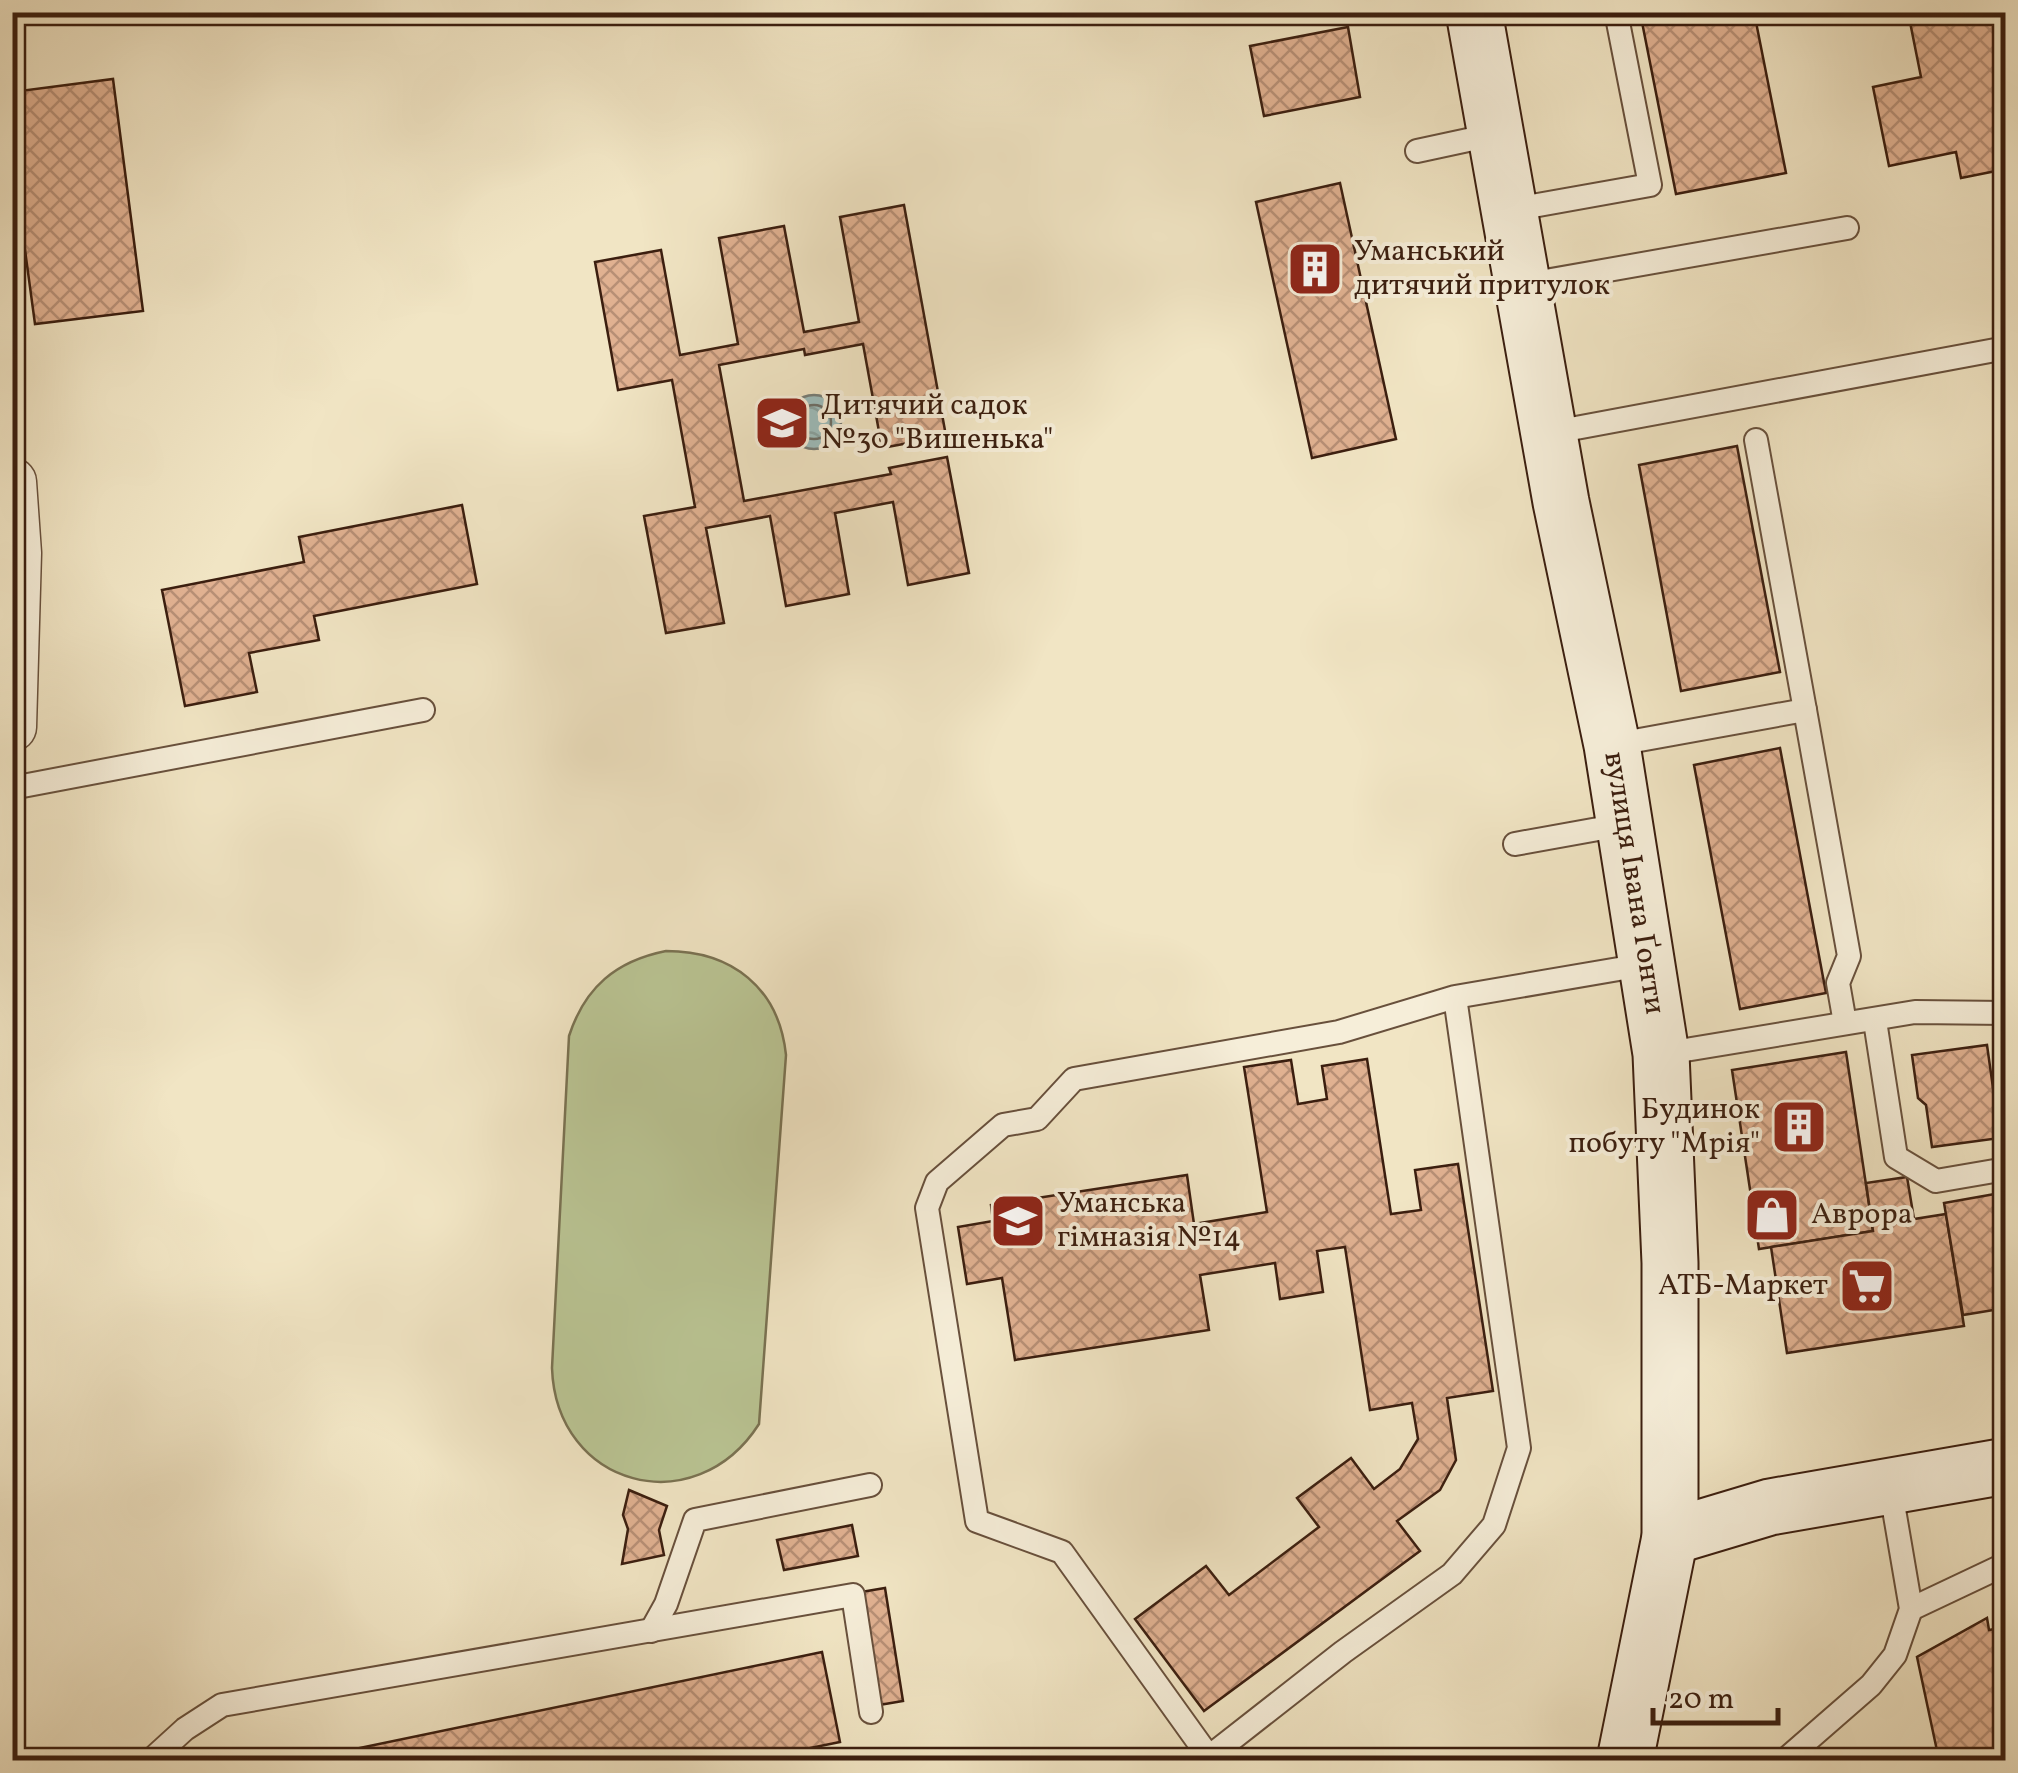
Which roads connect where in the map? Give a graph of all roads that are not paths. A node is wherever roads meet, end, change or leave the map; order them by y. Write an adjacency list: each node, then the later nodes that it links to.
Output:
1 (1474, 12): 3 (main road, вулиця Івана Ґонти)
2 (1616, 12): 5 (lane)
3 (1496, 134): 4 (lane); 5 (main road, вулиця Івана Ґонти)
4 (1416, 151)
5 (1510, 210): 7 (main road, вулиця Івана Ґонти)
6 (1847, 228): 7 (lane)
7 (1523, 285): 9 (main road, вулиця Івана Ґонти)
8 (2006, 348): 9 (lane)
9 (1549, 433): 15 (main road, вулиця Івана Ґонти)
10 (1756, 440): 13 (lane)
11 (12, 482): 14 (street)
12 (422, 710): 16 (lane)
13 (1805, 710): 15 (lane); 23 (lane)
14 (12, 728)
15 (1612, 745): 17 (main road, вулиця Івана Ґонти)
16 (12, 788)
17 (1626, 824): 18 (lane); 19 (main road, вулиця Івана Ґонти)
18 (1515, 844)
19 (1648, 964): 20 (lane); 24 (main road, вулиця Івана Ґонти)
20 (1454, 997): 20 (lane)
21 (2006, 1013): 22 (lane)
22 (1875, 1021): 23 (lane); 25 (lane)
23 (1845, 1022): 24 (lane)
24 (1656, 1097): 29 (main road, вулиця Івана Ґонти)
25 (2006, 1168)
26 (2006, 1466): 28 (main road)
27 (870, 1486): 32 (lane)
28 (1890, 1486): 29 (main road); 31 (lane)
29 (1670, 1537): 35 (main road, вулиця Івана Ґонти)
30 (2004, 1565): 31 (lane)
31 (1911, 1609): 36 (lane)
32 (650, 1631): 33 (lane); 34 (lane)
33 (871, 1712)
34 (151, 1760)
35 (1626, 1760)
36 (1785, 1760)

